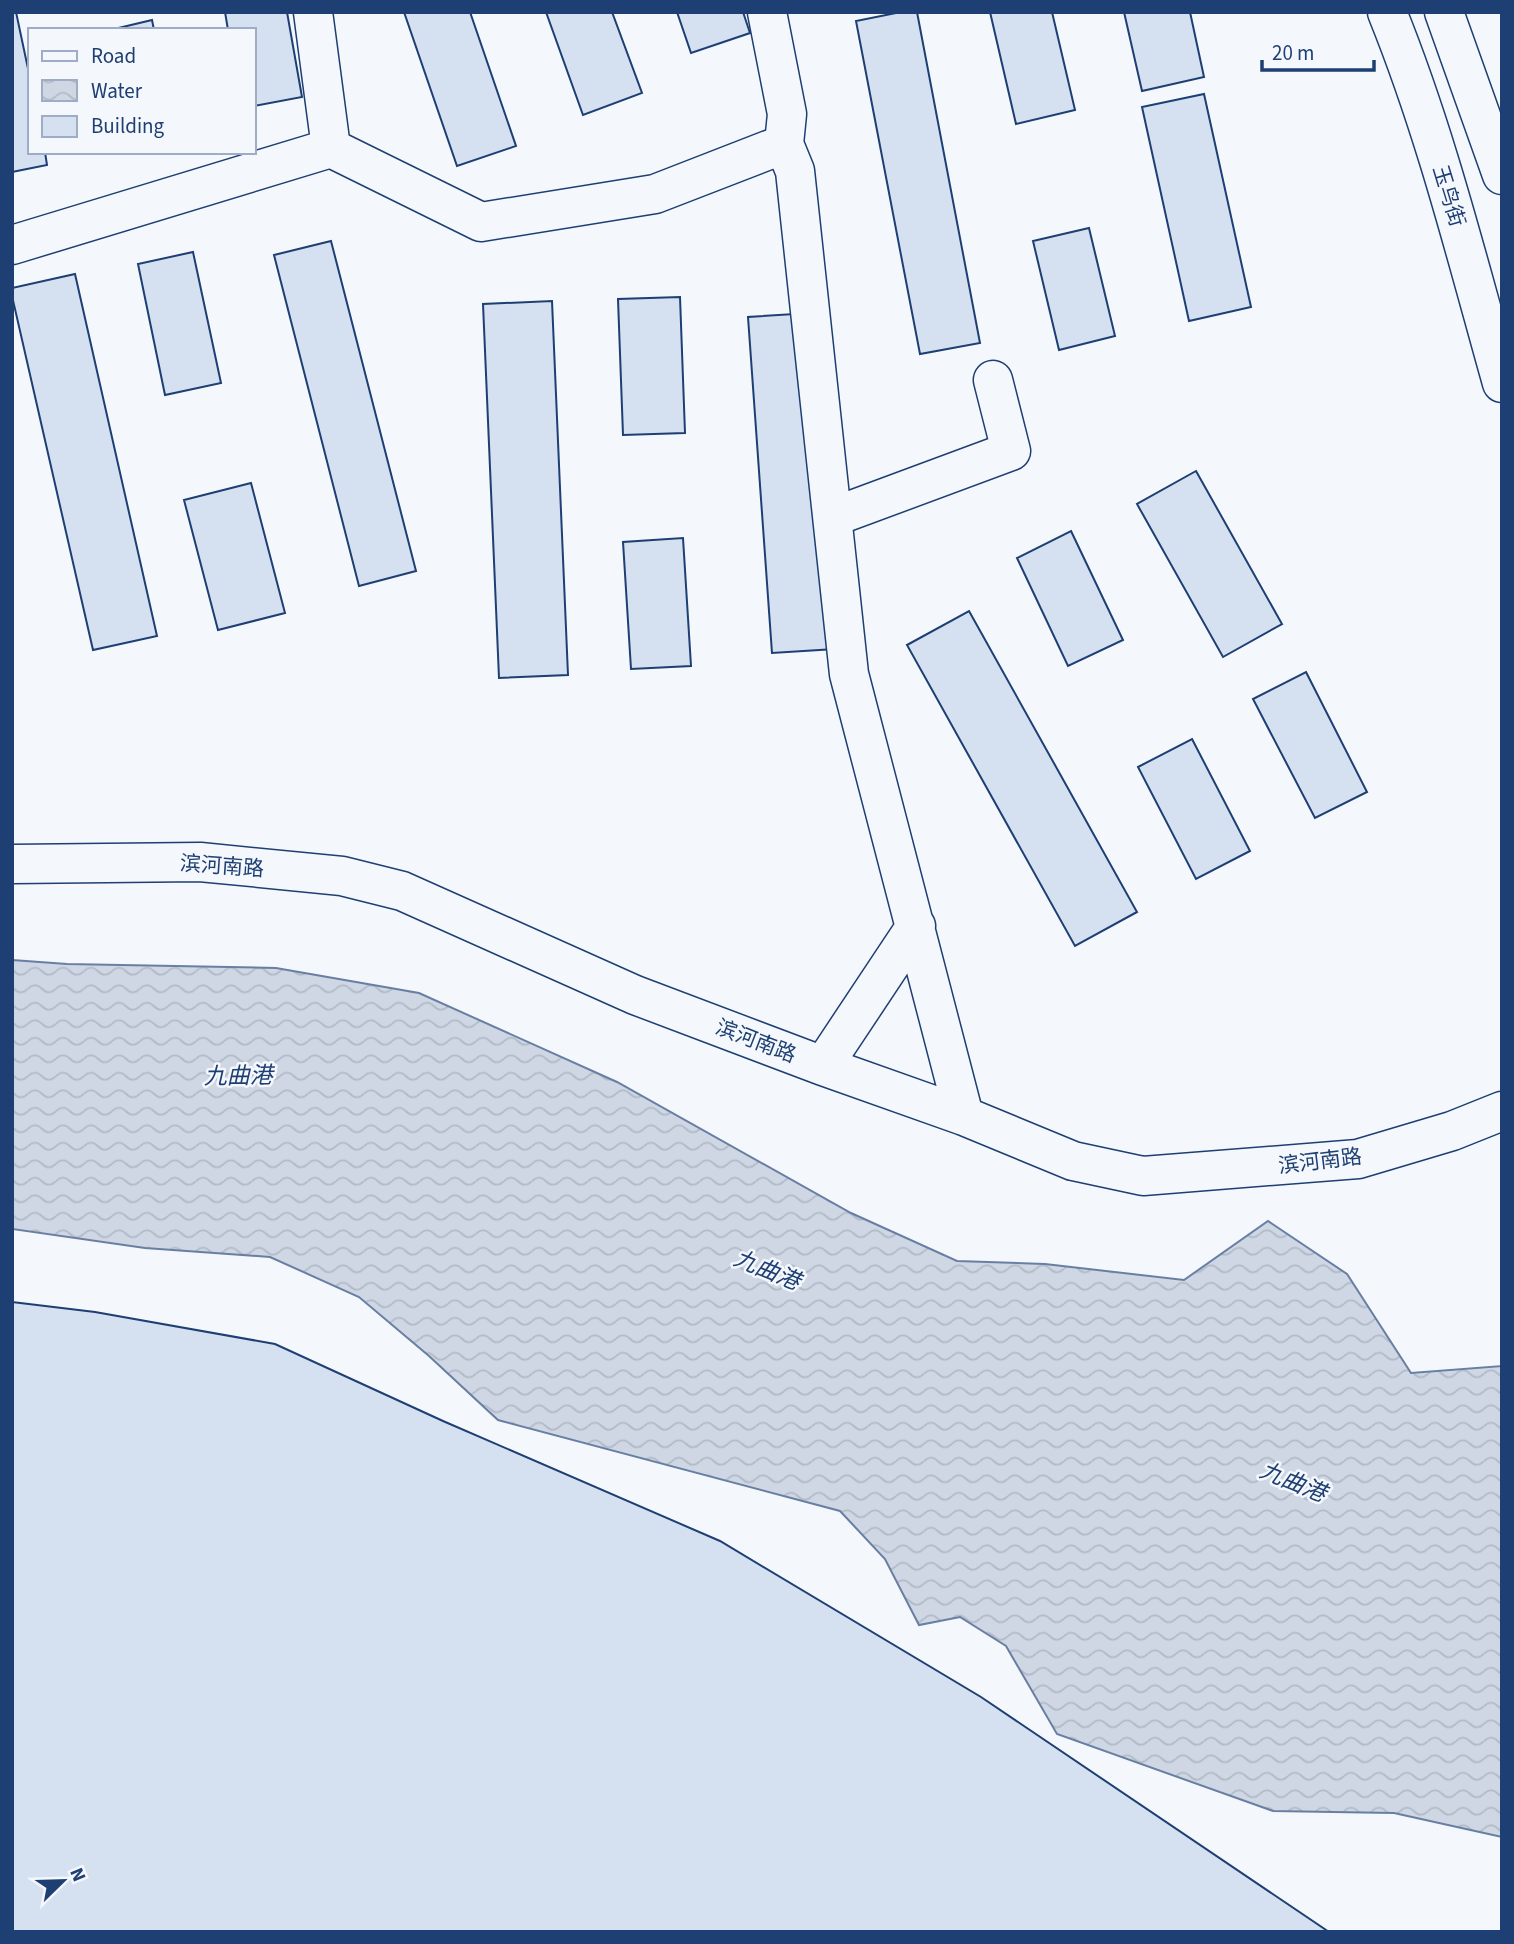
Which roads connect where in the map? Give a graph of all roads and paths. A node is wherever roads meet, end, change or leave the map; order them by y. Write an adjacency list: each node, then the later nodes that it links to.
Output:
1 (313, 12): 6 (street)
2 (767, 12): 5 (street)
3 (1387, 12): 10 (street, 玉鸟街)
4 (1444, 12): 7 (street)
5 (784, 144): 6 (street); 11 (street)
6 (331, 148): 8 (street)
7 (1502, 175)
8 (12, 245)
9 (993, 380): 11 (street)
10 (1502, 383)
11 (832, 517): 13 (street)
12 (12, 864): 14 (street, 滨河南路)
13 (916, 926): 14 (street); 16 (street)
14 (822, 1066): 16 (street, 滨河南路)
15 (1502, 1111): 16 (street, 滨河南路)
16 (964, 1116)

